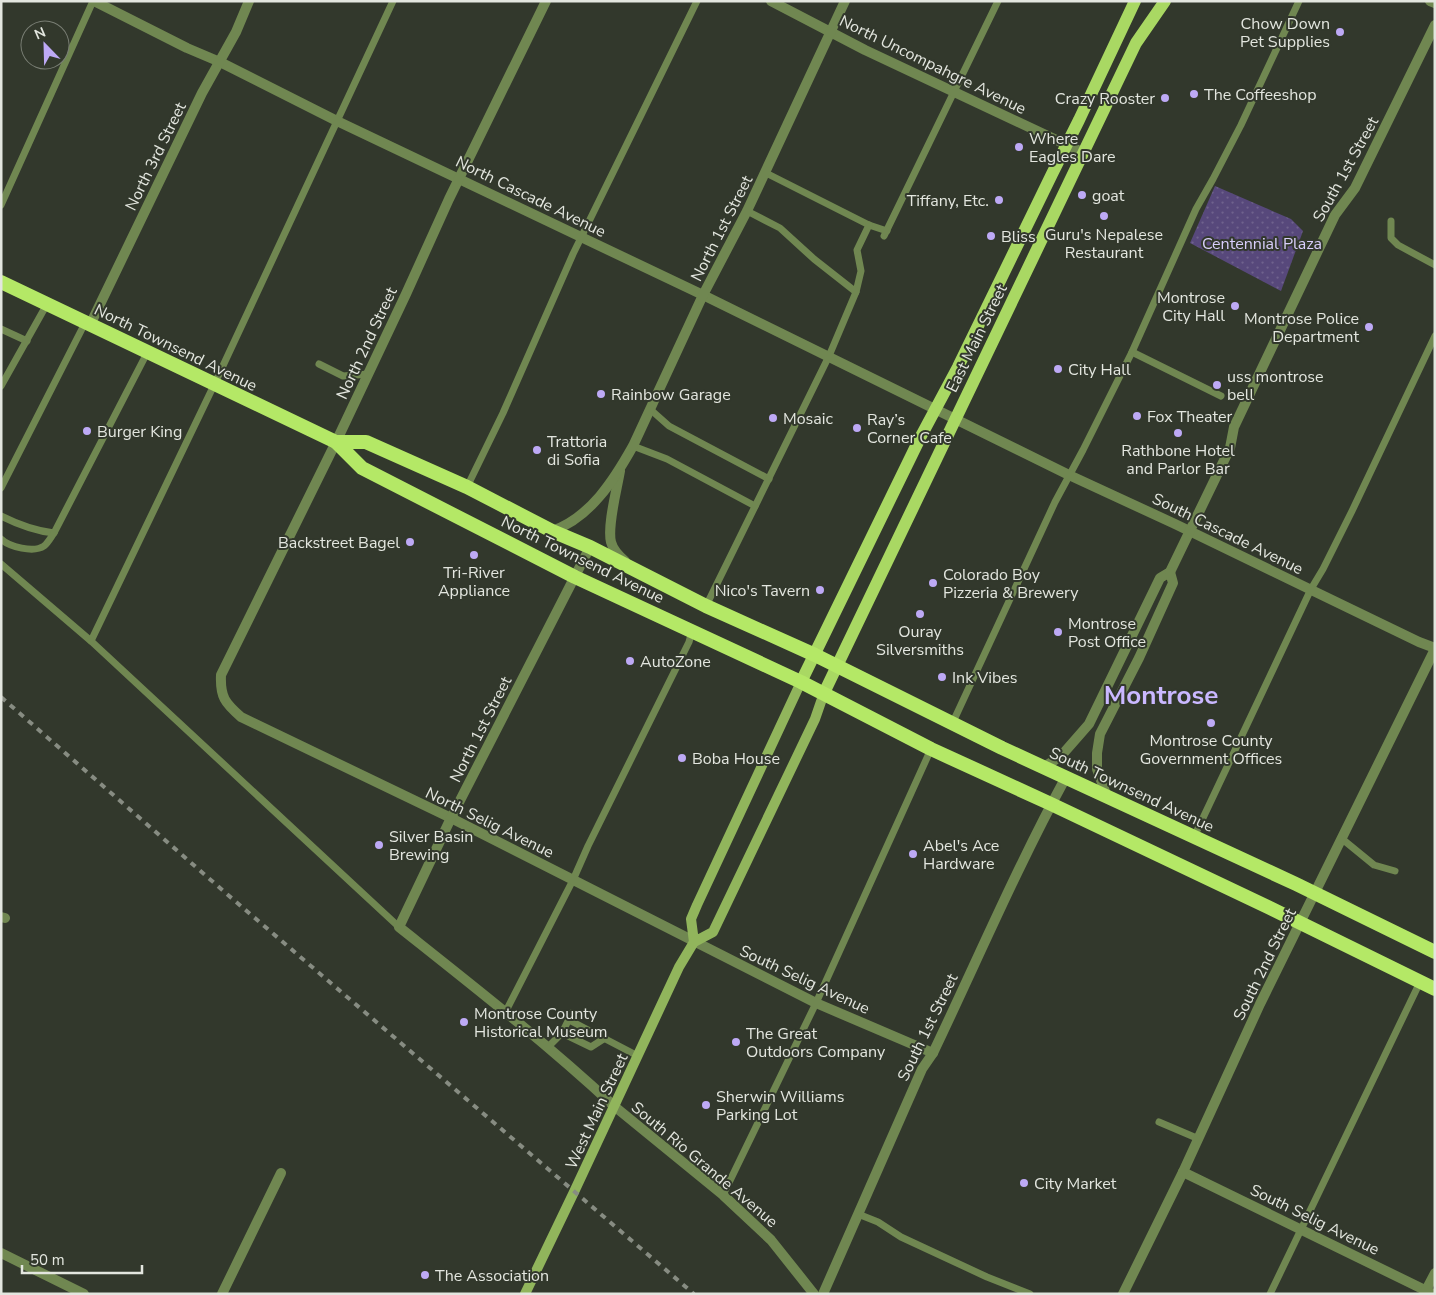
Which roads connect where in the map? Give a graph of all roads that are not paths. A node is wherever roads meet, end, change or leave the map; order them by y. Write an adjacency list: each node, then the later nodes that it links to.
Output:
1 (93, 1): 16 (street, North Cascade Avenue); 23 (lane)
2 (249, 1): 16 (street, North 3rd Street)
3 (393, 1): 18 (lane)
4 (546, 1): 22 (street, North 2nd Street)
5 (697, 1): 27 (lane)
6 (771, 1): 15 (street, North Uncompahgre Avenue)
7 (845, 1): 15 (street, North 1st Street)
8 (998, 1): 17 (lane)
9 (1135, 1): 19 (main road, East Main Street)
10 (1165, 1): 20 (main road, East Main Street)
11 (1299, 1): 37 (lane)
12 (1430, 1): 13 (street)
13 (1435, 3)
14 (1435, 25): 57 (street, South 1st Street)
15 (831, 31): 17 (street, North Uncompahgre Avenue); 21 (street, North 1st Street)
16 (220, 62): 18 (street, North Cascade Avenue); 33 (street, North 3rd Street)
17 (954, 91): 19 (street, North Uncompahgre Avenue); 26 (lane)
18 (338, 121): 22 (street, North Cascade Avenue); 42 (lane)
19 (1066, 144): 20 (street, North Uncompahgre Avenue); 45 (main road, East Main Street)
20 (1082, 152): 47 (main road, East Main Street)
21 (766, 172): 24 (street, North 1st Street); 26 (lane)
22 (459, 178): 27 (street, North Cascade Avenue); 41 (street, North 2nd Street)
23 (1, 205)
24 (747, 212): 30 (lane); 31 (street, North 1st Street)
25 (1391, 221): 28 (lane)
26 (869, 225): 30 (lane)
27 (581, 238): 31 (street, North Cascade Avenue); 53 (lane)
28 (1435, 265)
29 (1, 282): 32 (highway, North Townsend Avenue)
30 (856, 292): 39 (lane)
31 (704, 295): 39 (street, North Cascade Avenue); 46 (street, North 1st Street)
32 (47, 304): 33 (highway, North Townsend Avenue); 36 (lane)
33 (88, 324): 38 (highway, North Townsend Avenue); 54 (lane)
34 (1, 330): 36 (lane)
35 (1435, 336): 66 (lane)
36 (27, 342): 43 (lane)
37 (1132, 352): 44 (lane); 51 (lane)
38 (147, 353): 42 (highway, North Townsend Avenue); 59 (lane)
39 (829, 356): 45 (street, North Cascade Avenue); 52 (lane)
40 (319, 364): 41 (lane)
41 (369, 374): 48 (street, North 2nd Street)
42 (214, 384): 48 (highway, North Townsend Avenue); 69 (lane)
43 (1, 386)
44 (1221, 396)
45 (936, 408): 47 (street, North Cascade Avenue); 71 (main road, East Main Street)
46 (651, 410): 49 (street, North 1st Street); 52 (lane)
47 (955, 418): 51 (street, South Cascade Avenue); 72 (main road, East Main Street)
48 (336, 442): 53 (highway, North Townsend Avenue); 65 (highway, North Townsend Avenue); 75 (street, North 2nd Street)
49 (633, 446): 50 (street, North 1st Street); 55 (lane)
50 (621, 468): 58 (street, North 1st Street); 63 (street, North 1st Street)
51 (1069, 474): 57 (street, South Cascade Avenue); 76 (lane)
52 (769, 479): 55 (lane)
53 (467, 487): 58 (highway, North Townsend Avenue)
54 (1, 488)
55 (756, 506): 67 (lane)
56 (1, 516): 59 (lane)
57 (1189, 530): 64 (street, South 1st Street); 66 (street, South Cascade Avenue)
58 (552, 531): 61 (highway, North Townsend Avenue)
59 (54, 533): 60 (lane)
60 (1, 539)
61 (590, 547): 63 (highway, North Townsend Avenue); 65 (street, North 1st Street)
62 (1, 564): 69 (lane)
63 (631, 568): 67 (highway, North Townsend Avenue)
64 (1170, 572): 78 (street, South 1st Street); 80 (street, South 1st Street)
65 (575, 577): 68 (highway, North Townsend Avenue); 82 (street, North 1st Street)
66 (1311, 589): 70 (street, South Cascade Avenue); 83 (lane)
67 (706, 606): 71 (highway, North Townsend Avenue)
68 (692, 631): 73 (highway, North Townsend Avenue); 86 (lane)
69 (91, 641): 89 (lane)
70 (1435, 648): 84 (street, South 2nd Street)
71 (815, 655): 72 (highway, South Townsend Avenue); 73 (main road, East Main Street)
72 (836, 666): 74 (main road, East Main Street); 76 (highway, South Townsend Avenue)
73 (801, 682): 74 (highway, North Townsend Avenue); 90 (main road)
74 (824, 693): 77 (highway); 90 (main road, West Main Street)
75 (223, 698): 82 (street, North Selig Avenue)
76 (953, 722): 78 (highway, South Townsend Avenue)
77 (931, 749): 81 (highway); 94 (lane)
78 (1044, 767): 79 (highway, South Townsend Avenue)
79 (1066, 777): 80 (highway, South Townsend Avenue); 81 (street, South 1st Street)
80 (1107, 797): 83 (highway, South Townsend Avenue)
81 (1051, 804): 88 (highway); 99 (street, South 1st Street)
82 (451, 818): 86 (street, North Selig Avenue); 89 (street, North 1st Street)
83 (1193, 838): 87 (highway, South Townsend Avenue)
84 (1341, 838): 85 (lane); 87 (street, South 2nd Street)
85 (1395, 871)
86 (573, 880): 90 (street, North Selig Avenue); 95 (lane)
87 (1314, 894): 88 (street, South 2nd Street); 91 (highway, South Townsend Avenue)
88 (1300, 923): 92 (highway); 103 (street, South 2nd Street)
89 (399, 927): 95 (street, South Rio Grande Avenue)
90 (694, 942): 94 (street, South Selig Avenue); 100 (main road, West Main Street)
91 (1435, 952)
92 (1420, 982): 93 (highway); 108 (lane)
93 (1435, 989)
94 (816, 1003): 99 (street, South Selig Avenue); 106 (lane)
95 (506, 1011): 98 (street, South Rio Grande Avenue)
96 (562, 1033): 97 (lane); 97 (lane); 98 (lane)
97 (605, 1038): 100 (lane)
98 (548, 1047): 101 (street, South Rio Grande Avenue)
99 (933, 1053): 107 (street, South 1st Street)
100 (638, 1056): 101 (main road, West Main Street)
101 (614, 1106): 106 (street, South Rio Grande Avenue); 114 (main road, West Main Street)
102 (1159, 1122): 103 (lane)
103 (1198, 1139): 104 (street, South 2nd Street)
104 (1184, 1172): 108 (street, South Selig Avenue); 118 (street, South 2nd Street)
105 (281, 1173): 113 (street)
106 (723, 1195): 115 (street, South Rio Grande Avenue)
107 (858, 1214): 116 (street, South 1st Street); 117 (lane)
108 (1301, 1229): 111 (street, South Selig Avenue); 119 (lane)
109 (1, 1253): 112 (street)
110 (1435, 1274): 111 (street)
111 (1428, 1293)
112 (84, 1294)
113 (222, 1294)
114 (525, 1294)
115 (814, 1294)
116 (823, 1294)
117 (1030, 1294)
118 (1123, 1294)
119 (1270, 1294)

